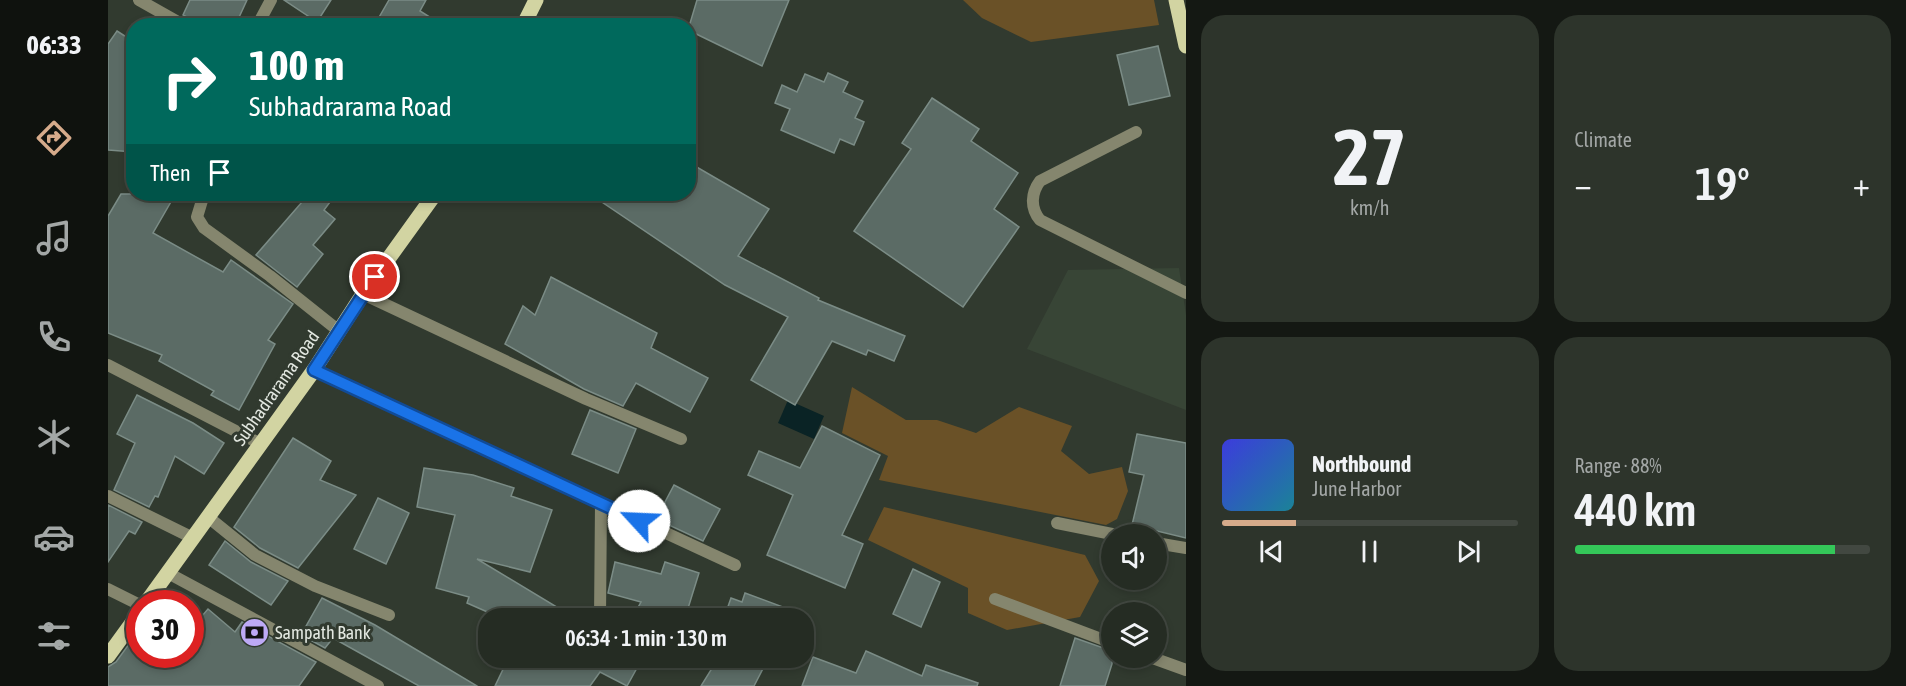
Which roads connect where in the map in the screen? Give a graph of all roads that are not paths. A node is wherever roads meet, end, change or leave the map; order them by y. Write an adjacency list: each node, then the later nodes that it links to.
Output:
1 (139, 0): 5 (street)
2 (271, 0): 6 (street)
3 (536, 0): 7 (main road)
4 (1176, 0): 8 (main road)
5 (170, 18)
6 (261, 18)
7 (527, 18)
8 (1186, 46)
9 (1136, 132): 12 (street)
10 (202, 201): 14 (street)
11 (430, 201): 13 (main road, Subhadrarama Road)
12 (1186, 293)
13 (363, 294): 14 (main road, Subhadrarama Road); 17 (street)
14 (339, 331): 16 (main road, Subhadrarama Road)
15 (108, 365): 18 (street)
16 (314, 370): 18 (main road, Subhadrarama Road); 20 (street)
17 (681, 440)
18 (261, 444): 21 (main road, Subhadrarama Road)
19 (108, 496): 24 (street)
20 (601, 503): 27 (street); 33 (street)
21 (208, 518): 24 (main road, Subhadrarama Road); 34 (street)
22 (1057, 523): 23 (street)
23 (1101, 532)
24 (194, 538): 28 (main road, Subhadrarama Road)
25 (1167, 545): 26 (street)
26 (1186, 548)
27 (735, 565)
28 (168, 573): 30 (main road, Subhadrarama Road); 40 (street)
29 (108, 589): 31 (street)
30 (156, 590)
31 (126, 598)
32 (995, 599): 36 (street)
33 (600, 608)
34 (389, 615)
35 (126, 631): 37 (main road)
36 (1101, 639)
37 (108, 656)
38 (1167, 663): 39 (street)
39 (1186, 670)
40 (378, 686)

